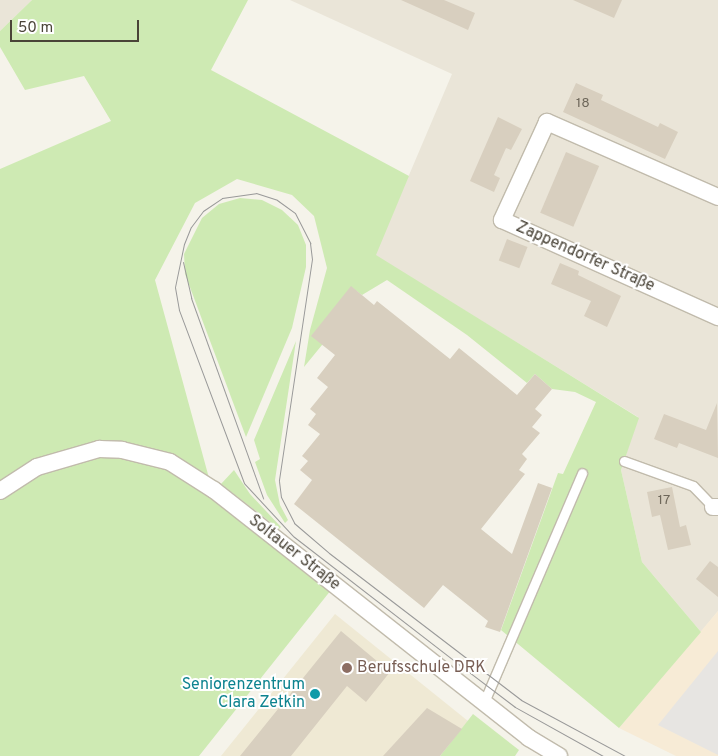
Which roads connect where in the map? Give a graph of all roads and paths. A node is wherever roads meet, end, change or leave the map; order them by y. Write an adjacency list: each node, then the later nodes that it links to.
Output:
1 (718, 197): 2 (street, Zappendorfer Straße)
2 (718, 317)
3 (624, 461): 6 (lane)
4 (582, 473): 7 (lane)
5 (0, 491): 7 (street, Soltauer Straße)
6 (715, 507)
7 (484, 702): 8 (street, Soltauer Straße)
8 (550, 754)

